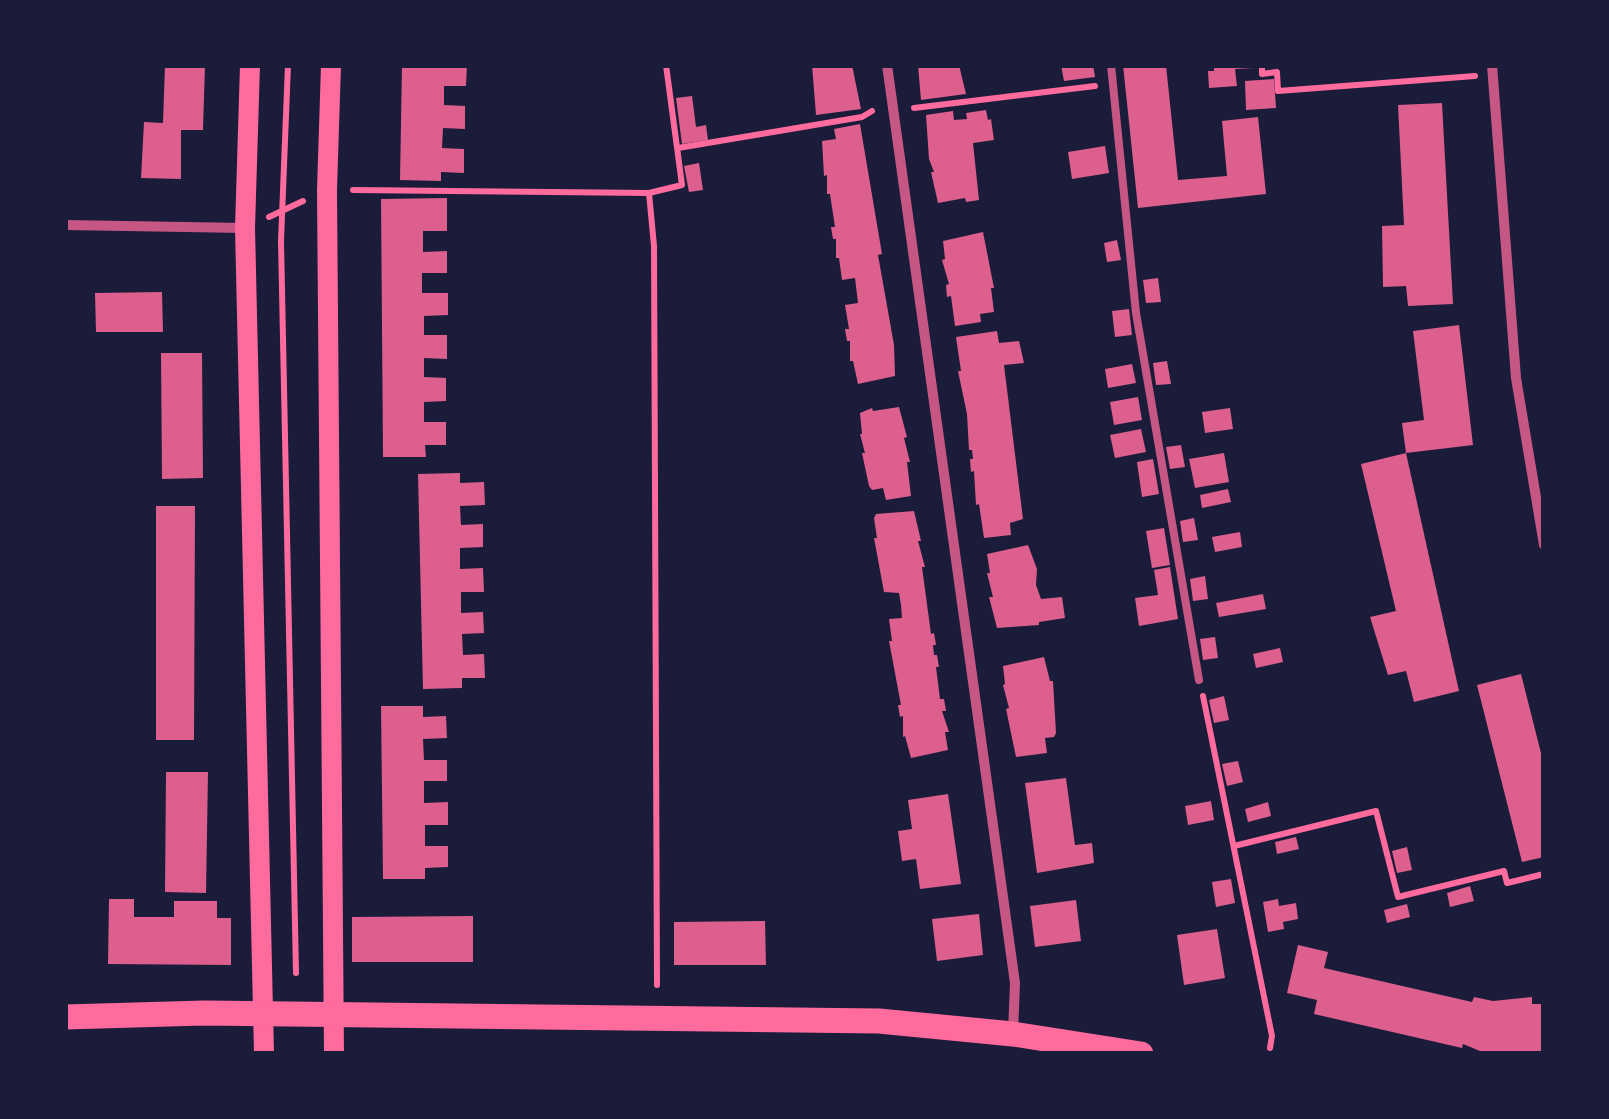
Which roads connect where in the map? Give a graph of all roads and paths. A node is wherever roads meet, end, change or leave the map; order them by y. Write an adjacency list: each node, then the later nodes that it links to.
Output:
1 (250, 65): 17 (main road)
2 (288, 65): 15 (path)
3 (331, 65): 13 (main road)
4 (666, 65): 12 (path)
5 (887, 65): 27 (street)
6 (1111, 65): 9 (lane)
7 (1262, 65): 8 (path)
8 (1492, 70): 18 (street)
9 (1113, 84): 10 (path); 19 (lane)
10 (917, 109)
11 (862, 118): 12 (path)
12 (678, 148): 14 (path)
13 (327, 190): 14 (path); 15 (path); 25 (main road)
14 (649, 192): 23 (path)
15 (283, 210): 17 (path); 22 (path)
16 (65, 225): 17 (street)
17 (245, 228): 24 (main road)
18 (1544, 545)
19 (1199, 680): 20 (path)
20 (1234, 846): 21 (path); 28 (path)
21 (1544, 874)
22 (296, 973)
23 (658, 985)
24 (262, 1014): 25 (main road); 26 (main road); 29 (main road)
25 (334, 1015): 27 (main road); 30 (main road)
26 (65, 1017)
27 (1013, 1034): 31 (main road)
28 (1270, 1048)
29 (264, 1054)
30 (334, 1054)
31 (1142, 1054)

